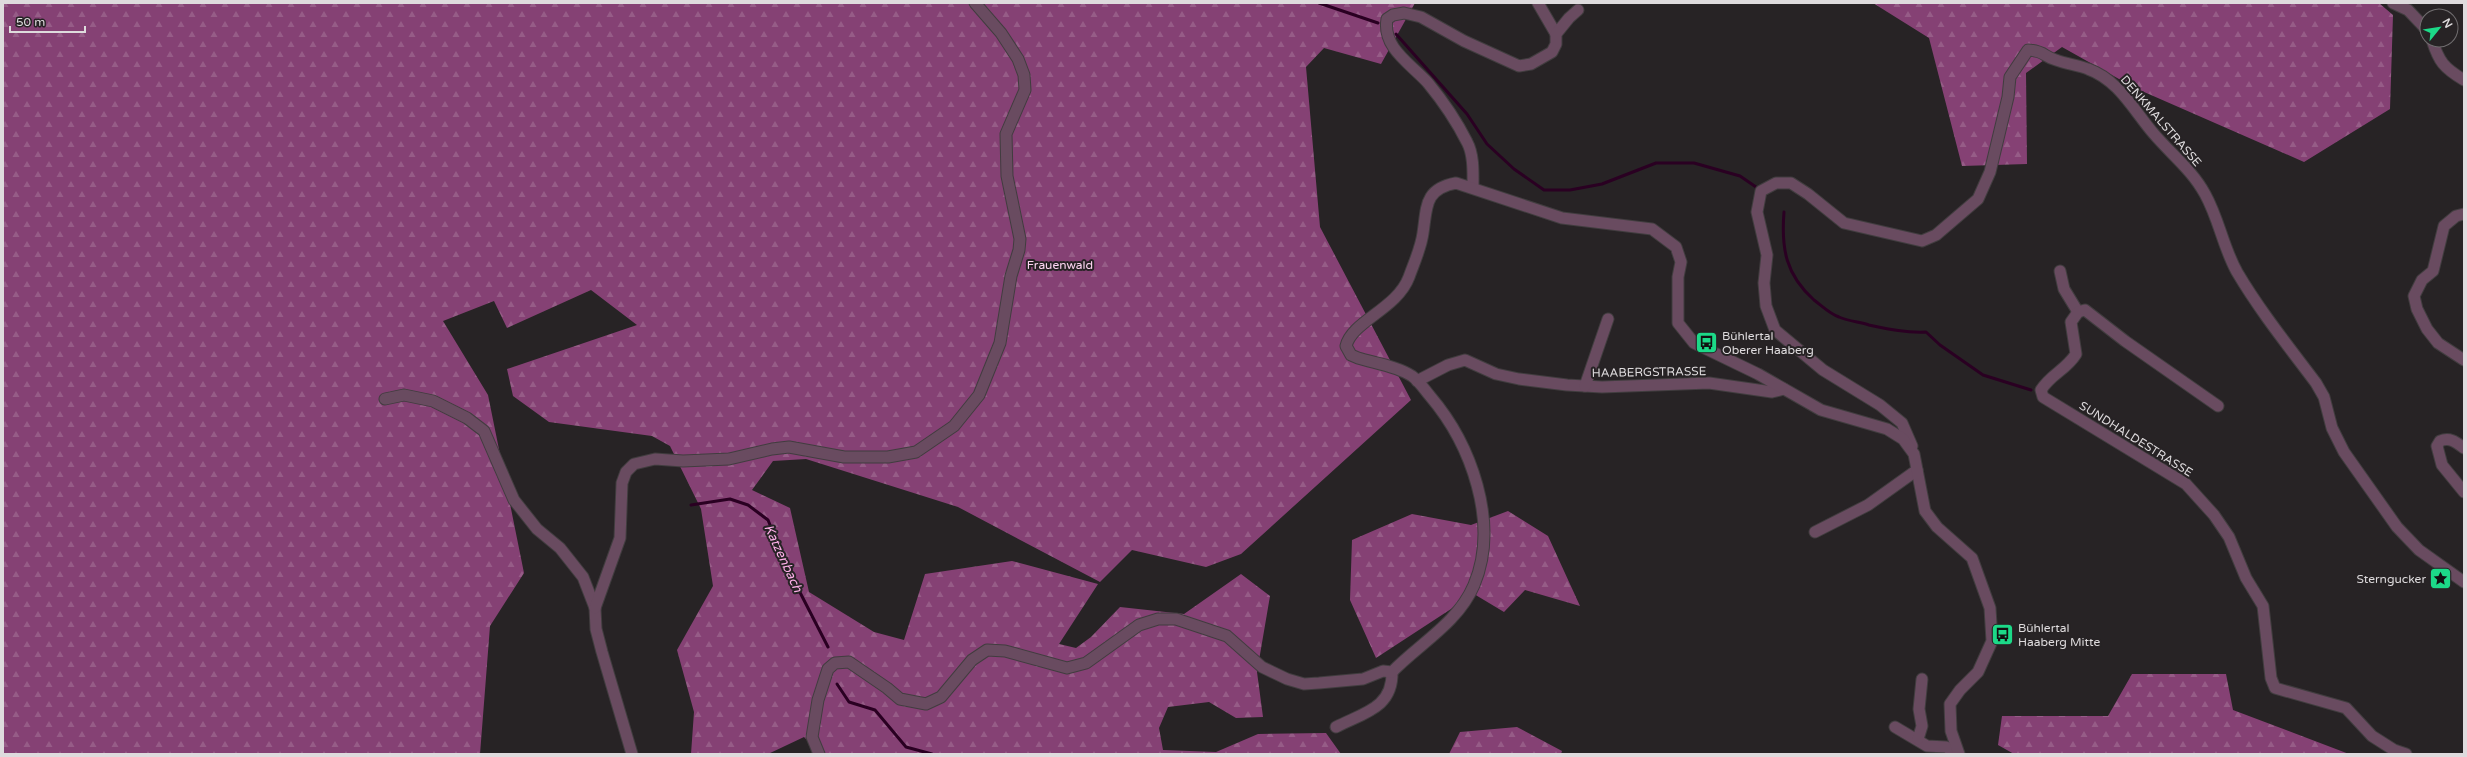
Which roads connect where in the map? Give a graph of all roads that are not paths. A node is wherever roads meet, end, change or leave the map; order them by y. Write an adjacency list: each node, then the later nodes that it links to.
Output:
1 (976, 3): 26 (street)
2 (1538, 3): 6 (street)
3 (2393, 3): 5 (street)
4 (1578, 10): 6 (street)
5 (2419, 22)
6 (1556, 34): 9 (street)
7 (2434, 48): 8 (street)
8 (2464, 80)
9 (1473, 187): 15 (street, HAABERGSTRASSE); 17 (street, HAABERGSTRASSE)
10 (2464, 214): 14 (street)
11 (2060, 271): 12 (street)
12 (2078, 312): 19 (street); 35 (street, SUNDHALDESTRASSE)
13 (1608, 319): 16 (street, HAABERGSTRASSE)
14 (2464, 360)
15 (1417, 381): 16 (street, HAABERGSTRASSE); 27 (street)
16 (1585, 386): 17 (street, HAABERGSTRASSE)
17 (1784, 389): 21 (street, HAABERGSTRASSE)
18 (385, 399): 26 (street)
19 (2218, 406)
20 (2464, 448): 23 (street)
21 (1914, 454): 22 (street, HAABERGSTRASSE); 25 (street, DENKMALSTRASSE)
22 (1917, 470): 24 (street); 34 (street, HAABERGSTRASSE)
23 (2464, 492)
24 (1815, 532)
25 (2464, 582)
26 (595, 608): 32 (street)
27 (1392, 672): 30 (street); 33 (street)
28 (1922, 679): 31 (street)
29 (1895, 727): 31 (street, HAABERGSTRASSE)
30 (1336, 728)
31 (1918, 739): 34 (street, HAABERGSTRASSE)
32 (632, 754)
33 (819, 754)
34 (1959, 754)
35 (2406, 754)

